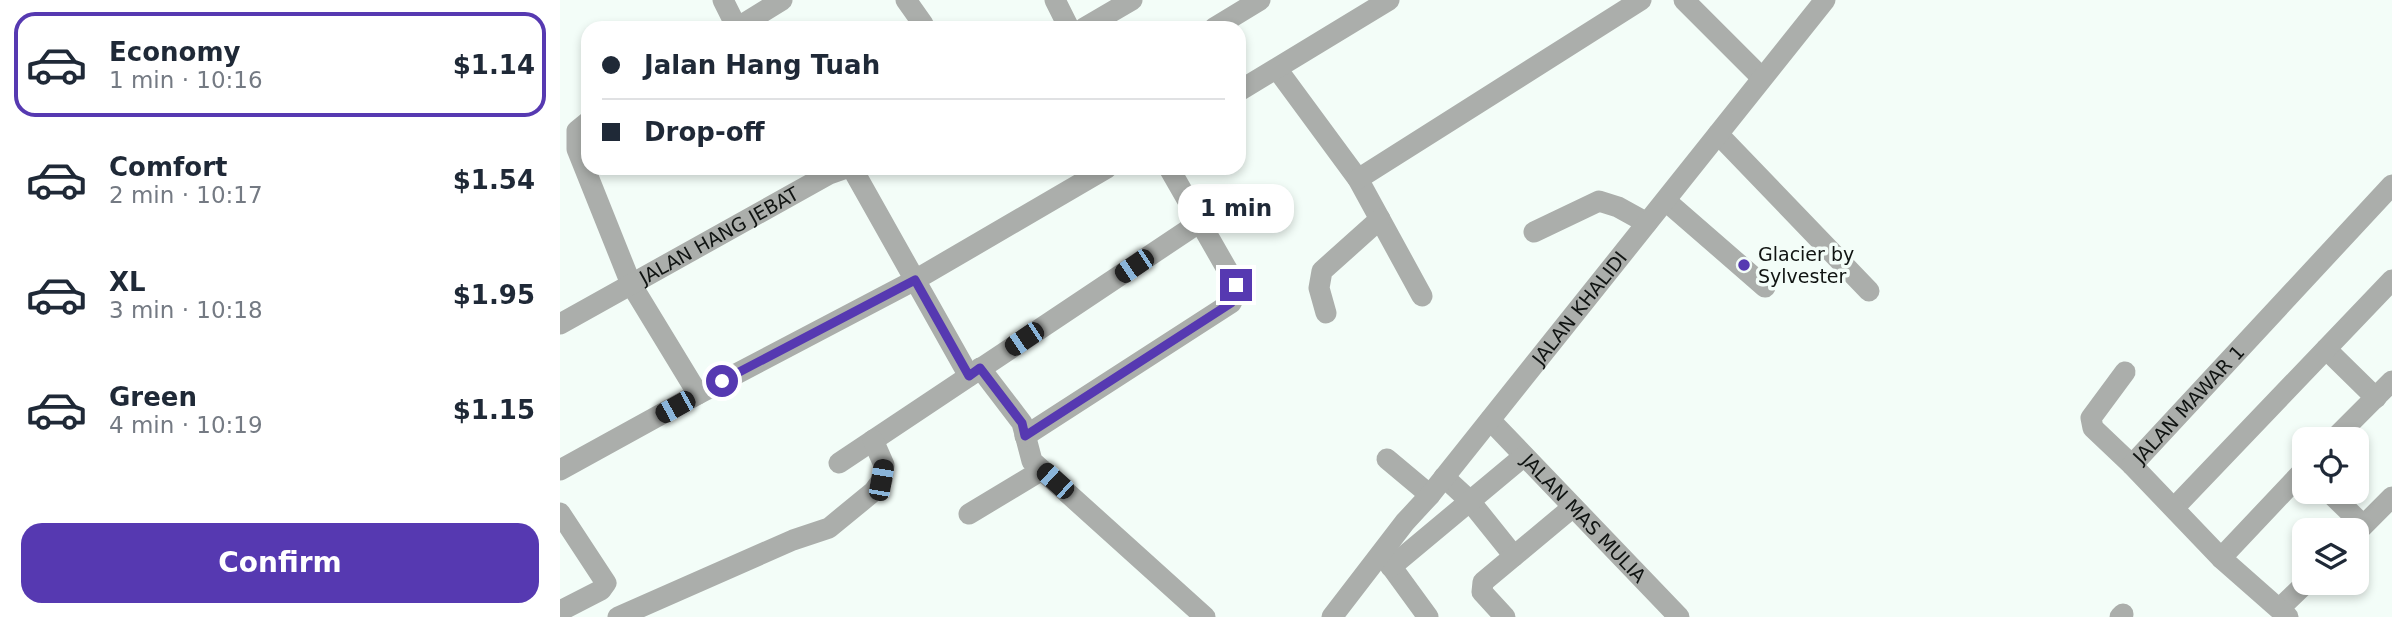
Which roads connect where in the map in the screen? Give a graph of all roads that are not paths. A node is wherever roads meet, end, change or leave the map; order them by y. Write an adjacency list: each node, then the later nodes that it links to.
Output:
1 (723, 0): 11 (street)
2 (782, 0): 12 (street)
3 (906, 0): 13 (street)
4 (1055, 0): 14 (street)
5 (1132, 0): 15 (street)
6 (1261, 0): 16 (street)
7 (1389, 0): 17 (street)
8 (1641, 0): 28 (street)
9 (1684, 0): 18 (street)
10 (1825, 0): 18 (street, JALAN KHALIDI)
11 (734, 21)
12 (748, 21)
13 (921, 21)
14 (1077, 21)
15 (1094, 21)
16 (1226, 21)
17 (1277, 69): 19 (street); 28 (street)
18 (1762, 78): 21 (street, JALAN KHALIDI)
19 (1246, 87)
20 (581, 128): 22 (street)
21 (1718, 134): 30 (street, JALAN KHALIDI); 39 (street)
22 (581, 157)
23 (588, 175): 37 (street)
24 (825, 175): 37 (street, JALAN HANG JEBAT)
25 (856, 175): 35 (street)
26 (1095, 175): 35 (street)
27 (1173, 175): 32 (street)
28 (1358, 179): 31 (street)
29 (2392, 185): 55 (street, JALAN MAWAR 1)
30 (1666, 201): 33 (street, JALAN KHALIDI); 38 (street)
31 (1380, 219): 40 (street); 41 (street)
32 (1200, 222): 44 (street); 50 (street)
33 (1647, 223): 34 (street); 48 (street, JALAN KHALIDI)
34 (1534, 232)
35 (915, 280): 44 (street); 46 (street)
36 (2392, 280): 43 (street)
37 (631, 284): 42 (street, JALAN HANG JEBAT); 46 (street)
38 (1765, 287)
39 (1869, 291)
40 (1422, 296)
41 (1326, 313)
42 (560, 324)
43 (2326, 349): 47 (street); 65 (street)
44 (975, 372): 50 (street); 51 (street)
45 (2125, 372): 55 (street)
46 (698, 394): 56 (street)
47 (2385, 394): 49 (street)
48 (1490, 420): 52 (street, JALAN MAS MULIA); 58 (street, JALAN KHALIDI)
49 (2348, 427)
50 (1025, 436): 57 (street)
51 (873, 440): 54 (street); 78 (street)
52 (1524, 456): 62 (street); 64 (street, JALAN MAS MULIA)
53 (1387, 459): 60 (street)
54 (839, 463)
55 (2132, 465): 65 (street, JALAN MAWAR 1)
56 (560, 470)
57 (1042, 470): 67 (street); 79 (street)
58 (1444, 477): 60 (street, JALAN KHALIDI); 62 (street)
59 (2292, 483): 73 (street)
60 (1430, 495): 70 (street, JALAN KHALIDI)
61 (2392, 498): 69 (street)
62 (1469, 500): 71 (street); 72 (street)
63 (2339, 504): 68 (street)
64 (1573, 507): 72 (street); 83 (street, JALAN MAS MULIA)
65 (2174, 509): 73 (street, JALAN MAWAR 1)
66 (560, 513): 76 (street)
67 (969, 514)
68 (2351, 518)
69 (2369, 520)
70 (1405, 522): 71 (street); 74 (street, JALAN KHALIDI)
71 (1422, 541): 74 (street)
72 (1514, 556): 82 (street)
73 (2221, 558): 77 (street, JALAN MAWAR 1)
74 (1387, 560): 80 (street, JALAN KHALIDI); 81 (street)
75 (2297, 595): 77 (street)
76 (560, 611)
77 (2284, 613)
78 (618, 617)
79 (1205, 617)
80 (1332, 617)
81 (1428, 617)
82 (1505, 617)
83 (1679, 617)

